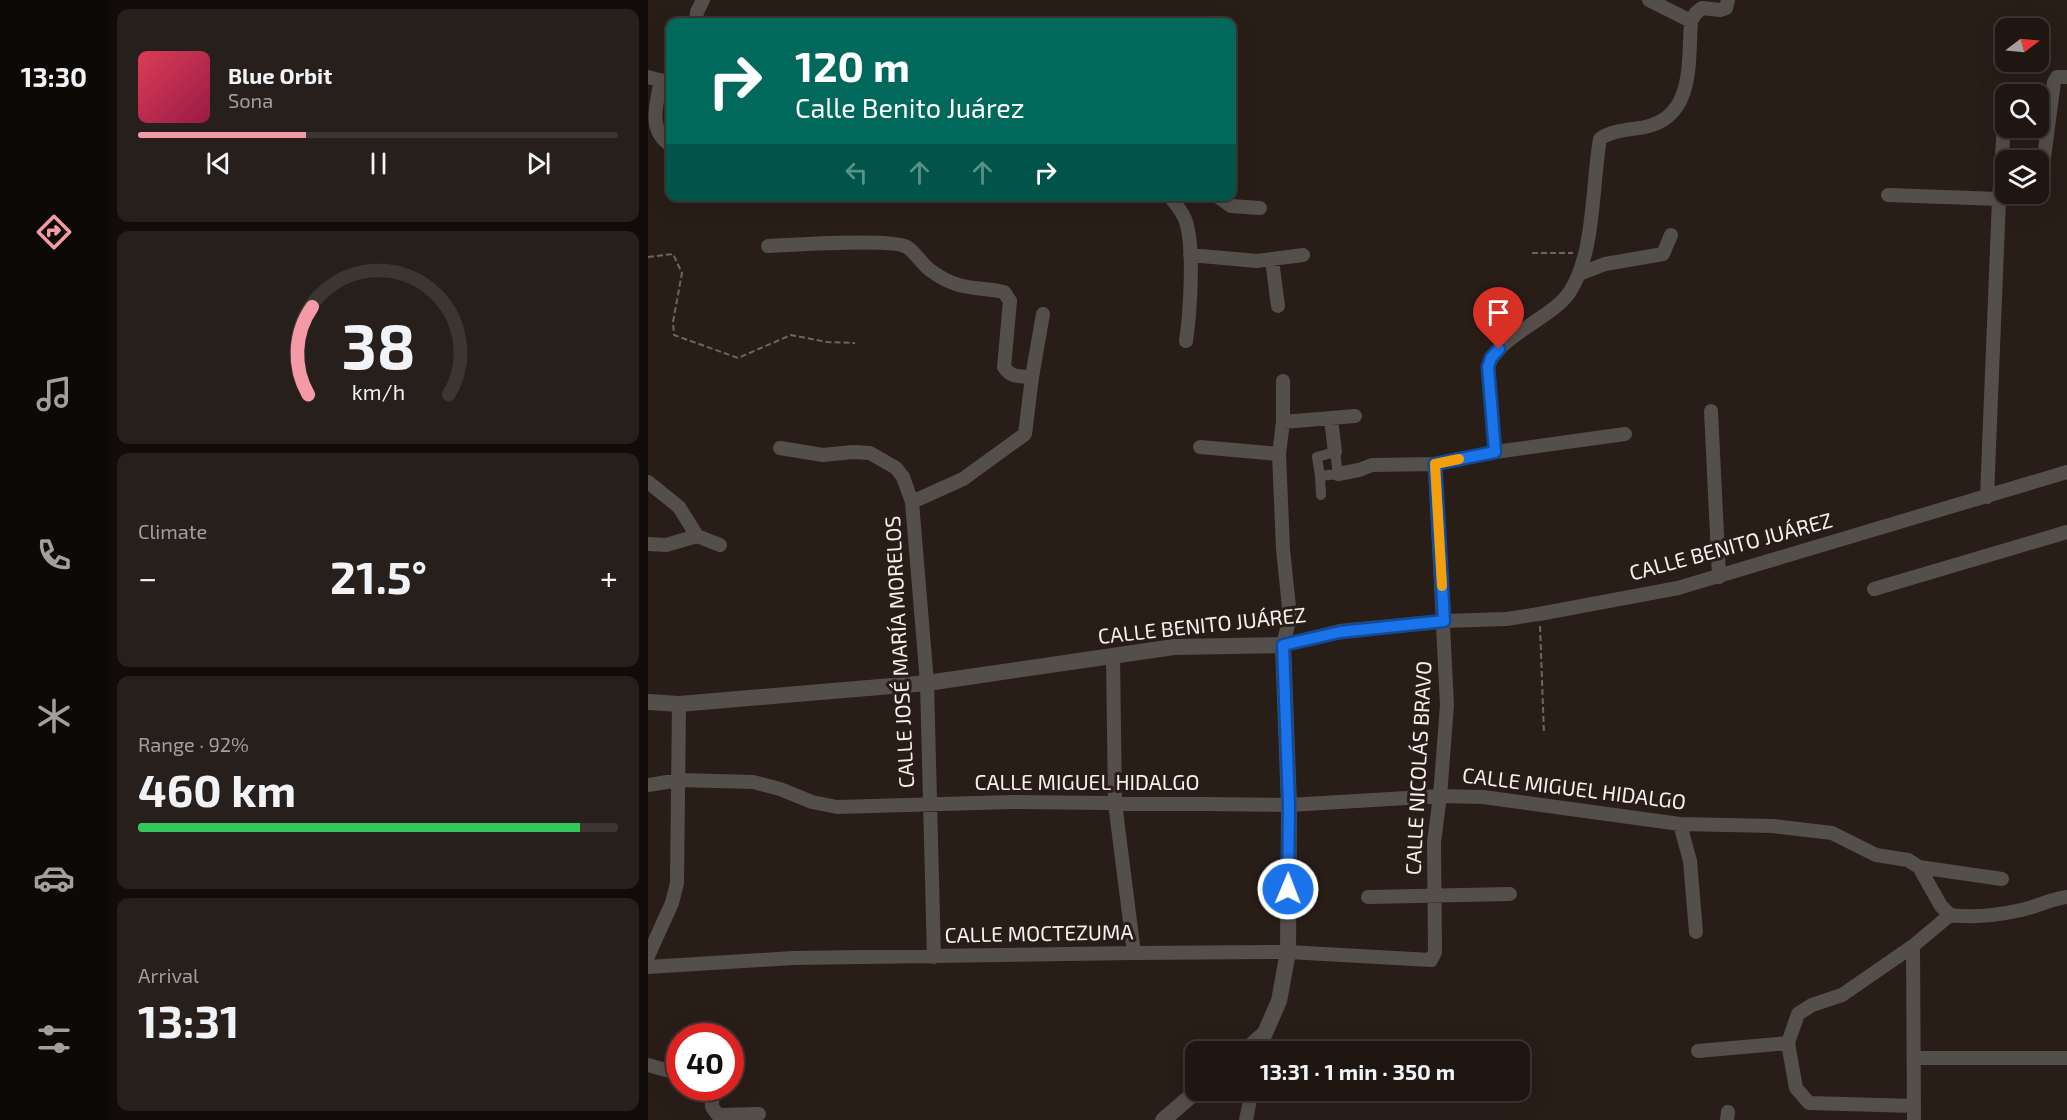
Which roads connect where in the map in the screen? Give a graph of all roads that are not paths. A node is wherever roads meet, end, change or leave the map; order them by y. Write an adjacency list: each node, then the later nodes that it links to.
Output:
1 (703, 0): 4 (street)
2 (1649, 0): 5 (street)
3 (1728, 0): 5 (street)
4 (696, 18)
5 (1691, 21): 21 (street)
6 (2067, 77): 9 (street)
7 (660, 80): 8 (street)
8 (666, 143)
9 (2045, 150)
10 (1888, 195): 11 (street)
11 (1995, 199)
12 (1174, 201): 18 (street)
13 (1224, 201): 15 (street)
14 (1999, 204): 43 (street)
15 (1260, 208)
16 (1671, 235): 21 (street)
17 (768, 246): 25 (street)
18 (1190, 255): 20 (street); 24 (street)
19 (1303, 255): 20 (street)
20 (1272, 260): 22 (street)
21 (1579, 274): 35 (street)
22 (1278, 306)
23 (1043, 314): 25 (street)
24 (1186, 341)
25 (1032, 377): 44 (street)
26 (1283, 381): 30 (street)
27 (1711, 411): 49 (street)
28 (1355, 416): 29 (street)
29 (1331, 419): 30 (street); 34 (street)
30 (1283, 422): 36 (street)
31 (1625, 434): 35 (street)
32 (1200, 447): 36 (street)
33 (780, 448): 44 (street, CALLE JOSÉ MARÍA MORELOS)
34 (1335, 452): 39 (street); 40 (street)
35 (1495, 452): 37 (street)
36 (1279, 454): 52 (street)
37 (1435, 464): 39 (street); 51 (street, CALLE NICOLÁS BRAVO)
38 (2067, 472): 43 (street, CALLE BENITO JUÁREZ)
39 (1338, 474): 40 (street)
40 (1320, 476): 42 (street)
41 (648, 482): 46 (street)
42 (1321, 495)
43 (1987, 497): 49 (street, CALLE BENITO JUÁREZ)
44 (912, 502): 54 (street, CALLE JOSÉ MARÍA MORELOS)
45 (2067, 532): 50 (street)
46 (697, 536): 47 (street); 48 (street)
47 (648, 544)
48 (720, 545)
49 (1719, 577): 51 (street, CALLE BENITO JUÁREZ)
50 (1874, 589)
51 (1444, 621): 52 (street, CALLE BENITO JUÁREZ); 59 (street, CALLE NICOLÁS BRAVO)
52 (1283, 645): 53 (street, CALLE BENITO JUÁREZ); 62 (street)
53 (1113, 657): 54 (street, CALLE BENITO JUÁREZ); 60 (street)
54 (927, 683): 56 (street, CALLE BENITO JUÁREZ); 61 (street, CALLE JOSÉ MARÍA MORELOS)
55 (648, 702): 56 (street, CALLE BENITO JUÁREZ)
56 (679, 705): 57 (street)
57 (679, 780): 58 (street, CALLE MIGUEL HIDALGO); 61 (street, CALLE MIGUEL HIDALGO); 75 (street)
58 (648, 785)
59 (1440, 796): 62 (street, CALLE MIGUEL HIDALGO); 63 (street, CALLE MIGUEL HIDALGO); 68 (street, CALLE NICOLÁS BRAVO)
60 (1115, 803): 61 (street, CALLE MIGUEL HIDALGO); 62 (street, CALLE MIGUEL HIDALGO); 74 (street)
61 (929, 805): 76 (street, CALLE JOSÉ MARÍA MORELOS)
62 (1289, 805): 73 (street)
63 (1680, 824): 64 (street, CALLE MIGUEL HIDALGO); 71 (street)
64 (1919, 867): 65 (street, CALLE MIGUEL HIDALGO); 70 (street)
65 (2002, 879)
66 (1510, 894): 68 (street)
67 (1368, 897): 68 (street)
68 (1435, 897): 77 (street, CALLE NICOLÁS BRAVO)
69 (2067, 897): 70 (street)
70 (1950, 915): 72 (street)
71 (1696, 932)
72 (1913, 945): 82 (street); 84 (street)
73 (1288, 952): 74 (street, CALLE MOCTEZUMA); 77 (street, CALLE MOCTEZUMA); 79 (street)
74 (1134, 953): 76 (street, CALLE MOCTEZUMA)
75 (648, 956)
76 (934, 957): 78 (street, CALLE MOCTEZUMA)
77 (1431, 960)
78 (648, 967)
79 (1265, 1034): 80 (street); 81 (street)
80 (1257, 1041)
81 (1263, 1041)
82 (1788, 1043): 83 (street); 91 (street)
83 (1698, 1051)
84 (1914, 1058): 85 (street); 91 (street)
85 (2067, 1058)
86 (648, 1065): 87 (street)
87 (666, 1070)
88 (712, 1101): 92 (street)
89 (1185, 1101): 93 (street)
90 (1250, 1101): 94 (street)
91 (1914, 1113)
92 (759, 1114)
93 (1163, 1120)
94 (1246, 1120)

